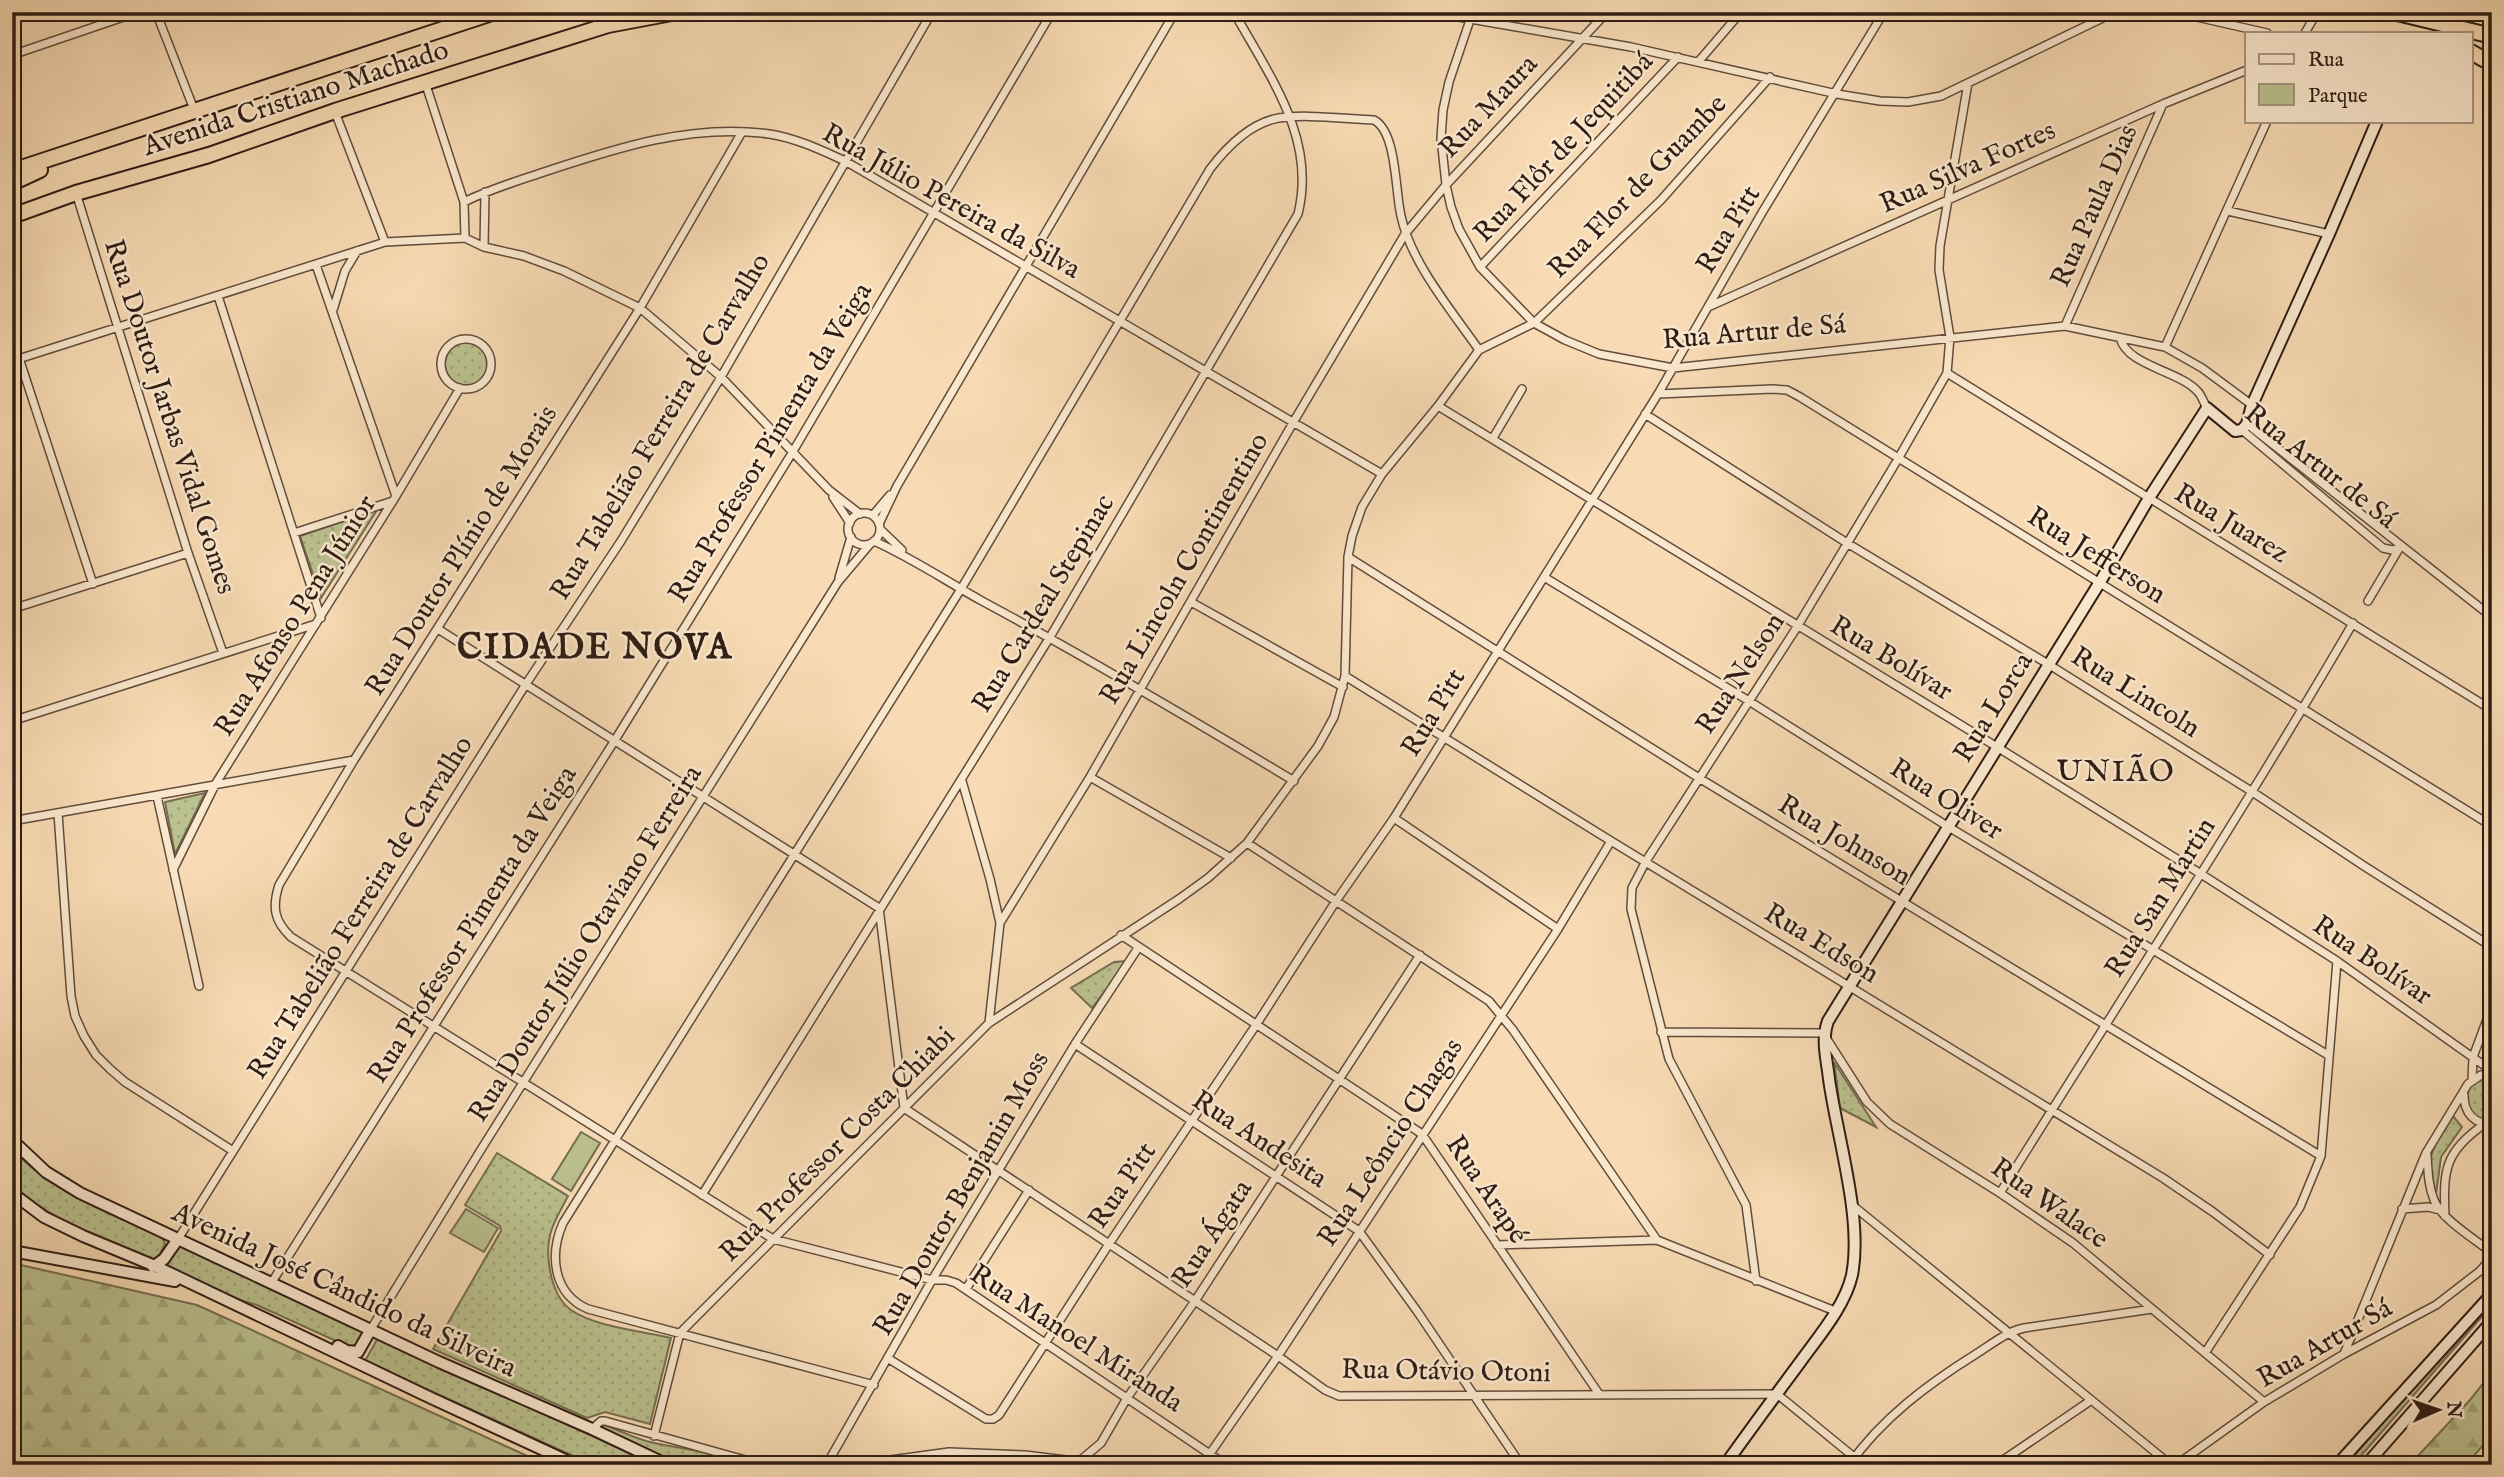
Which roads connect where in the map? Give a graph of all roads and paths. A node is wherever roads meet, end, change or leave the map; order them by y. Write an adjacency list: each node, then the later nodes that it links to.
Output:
1 (138, 12): 28 (street)
2 (156, 12): 38 (street)
3 (677, 12): 33 (highway, Avenida Cristiano Machado)
4 (922, 12): 22 (street)
5 (932, 12): 22 (street, Rua Tabelião Ferreira de Carvalho)
6 (1052, 12): 53 (street, Rua Professor Pimenta da Veiga)
7 (1175, 12): 19 (street)
8 (1234, 12): 39 (street, Rua Cardeal Stepinac)
9 (1430, 12): 21 (street)
10 (1475, 12): 21 (street, Rua Artur de Sá)
11 (1607, 12): 27 (street, Rua Maura)
12 (1741, 12): 30 (street)
13 (1884, 12): 35 (street, Rua Pitt)
14 (2115, 12): 34 (street)
15 (2175, 12): 23 (street)
16 (2317, 12): 24 (street)
17 (2393, 12): 20 (highway)
18 (489, 13): 38 (highway, Avenida Cristiano Machado)
19 (1169, 16): 62 (street)
20 (2423, 19): 25 (highway); 26 (highway)
21 (1470, 20): 27 (street); 47 (street, Rua Artur de Sá)
22 (926, 24): 44 (street, Rua Tabelião Ferreira de Carvalho)
23 (2263, 32)
24 (2306, 32)
25 (2441, 32)
26 (2492, 36)
27 (1582, 39): 29 (street); 47 (street, Rua Maura)
28 (12, 55)
29 (1678, 57): 30 (street); 63 (street, Rua Flôr de Jequitibá)
30 (1699, 61): 32 (street)
31 (2245, 71): 36 (street, Rua Silva Fortes)
32 (1770, 77): 35 (street); 69 (street, Rua Flor de Guambe)
33 (425, 82): 37 (highway, Avenida Cristiano Machado); 51 (street)
34 (1968, 83): 35 (street); 50 (street, Rua Nelson)
35 (1837, 94): 66 (street, Rua Pitt)
36 (2163, 103): 50 (street, Rua Silva Fortes); 70 (street, Rua Paula Dias)
37 (335, 111): 49 (highway, Avenida Cristiano Machado); 58 (street)
38 (195, 112): 43 (highway, Avenida Cristiano Machado)
39 (1292, 117): 55 (street); 68 (street); 78 (street, Rua Cardeal Stepinac)
40 (2266, 122): 52 (street)
41 (2377, 122): 56 (main road)
42 (741, 132): 44 (street, Rua Júlio Pereira da Silva); 48 (street, Rua Júlio Pereira da Silva); 65 (street, Rua Doutor Plínio de Morais)
43 (109, 140): 45 (highway, Avenida Cristiano Machado); 46 (highway)
44 (845, 161): 53 (street, Rua Júlio Pereira da Silva); 80 (street, Rua Tabelião Ferreira de Carvalho)
45 (12, 171)
46 (12, 183)
47 (1446, 185): 55 (street, Rua Maura); 63 (street, Rua Artur de Sá)
48 (485, 192): 51 (street, Rua Júlio Pereira da Silva); 59 (street)
49 (76, 194): 54 (highway, Avenida Cristiano Machado); 71 (street, Rua Doutor Jarbas Vidal Gomes)
50 (1946, 201): 66 (street, Rua Silva Fortes); 72 (street, Rua Nelson)
51 (464, 202): 57 (street)
52 (2228, 211): 56 (street); 74 (street)
53 (934, 214): 62 (street, Rua Júlio Pereira da Silva); 91 (street, Rua Professor Pimenta da Veiga)
54 (12, 216)
55 (1405, 234): 75 (street); 88 (street, Rua Lincoln Continentino)
56 (2329, 234): 84 (main road)
57 (465, 238): 58 (street); 59 (street)
58 (385, 242): 60 (street)
59 (484, 247): 65 (street)
60 (357, 251): 61 (street); 67 (street)
61 (316, 264): 64 (street); 67 (street)
62 (1026, 265): 68 (street, Rua Júlio Pereira da Silva); 94 (street)
63 (1480, 267): 69 (street, Rua Artur de Sá)
64 (218, 296): 71 (street); 103 (street)
65 (640, 308): 80 (street); 123 (street, Rua Doutor Plínio de Morais)
66 (1707, 308): 77 (street, Rua Pitt)
67 (333, 311): 97 (street)
68 (1118, 321): 78 (street, Rua Júlio Pereira da Silva); 115 (street)
69 (1534, 323): 75 (street, Rua Flor de Guambe); 77 (street, Rua Artur de Sá)
70 (2065, 326): 72 (street, Rua Artur de Sá); 73 (street, Rua Artur de Sá)
71 (118, 327): 76 (street); 108 (street, Rua Doutor Jarbas Vidal Gomes)
72 (1950, 337): 77 (street, Rua Artur de Sá); 79 (street, Rua Nelson)
73 (2120, 338): 74 (street, Rua Artur de Sá); 86 (street, Rua Artur de Sá)
74 (2165, 346): 84 (street, Rua Artur de Sá)
75 (1479, 350): 85 (street, Rua Professor Costa Chiabi)
76 (15, 359): 114 (street)
77 (1673, 368): 83 (street, Rua Pitt)
78 (1206, 370): 88 (street, Rua Júlio Pereira da Silva); 124 (street, Rua Cardeal Stepinac)
79 (1947, 373): 92 (street, Rua Nelson); 96 (street, Rua Juarez)
80 (721, 377): 91 (street); 129 (street, Rua Tabelião Ferreira de Carvalho)
81 (460, 388): 81 (street); 97 (street, Rua Afonso Pena Júnior)
82 (1522, 389): 90 (street)
83 (1658, 394): 87 (street, Rua Pitt); 92 (street, Rua Jefferson)
84 (2252, 405): 89 (main road)
85 (1438, 406): 90 (street, Rua Bolívar); 93 (street, Rua Professor Costa Chiabi)
86 (2207, 408): 89 (main road, Rua Artur de Sá); 96 (main road, Rua Lorca)
87 (1645, 414): 98 (street, Rua Pitt); 106 (street, Rua Lincoln)
88 (1294, 421): 93 (street, Rua Júlio Pereira da Silva); 117 (street, Rua Lincoln Continentino)
89 (2245, 427): 107 (street, Rua Artur de Sá); 107 (street, Rua Artur de Sá)
90 (1493, 438): 98 (street, Rua Bolívar)
91 (792, 453): 95 (street); 137 (street, Rua Professor Pimenta da Veiga)
92 (1898, 459): 106 (street, Rua Nelson); 113 (street, Rua Jefferson)
93 (1382, 474): 110 (street, Rua Professor Costa Chiabi)
94 (897, 486): 100 (street); 102 (street)
95 (829, 490): 99 (street); 101 (street)
96 (2149, 498): 113 (main road, Rua Lorca); 121 (street, Rua Juarez)
97 (394, 499): 103 (street); 120 (street, Rua Afonso Pena Júnior)
98 (1592, 500): 111 (street, Rua Pitt); 122 (street, Rua Bolívar)
99 (860, 514): 100 (street); 101 (street)
100 (873, 515): 102 (street)
101 (850, 523): 104 (street)
102 (880, 526): 105 (street); 109 (street)
103 (293, 533): 120 (street)
104 (851, 537): 105 (street); 112 (street, Rua Doutor Júlio Otaviano Ferreira)
105 (872, 542): 109 (street); 112 (street, Rua Doutor Júlio Otaviano Ferreira)
106 (1847, 542): 122 (street, Rua Nelson); 127 (street, Rua Lincoln)
107 (2400, 547): 116 (street); 119 (street, Rua Artur de Sá)
108 (188, 553): 114 (street); 126 (street, Rua Doutor Jarbas Vidal Gomes)
109 (907, 556): 115 (street)
110 (1348, 557): 125 (street, Rua Johnson); 128 (street, Rua Professor Costa Chiabi)
111 (1544, 577): 125 (street, Rua Pitt); 132 (street, Rua Oliver)
112 (838, 582): 147 (street, Rua Doutor Júlio Otaviano Ferreira)
113 (2100, 582): 127 (main road, Rua Lorca); 133 (street, Rua Jefferson)
114 (93, 584): 118 (street)
115 (961, 589): 124 (street); 155 (street)
116 (2368, 601)
117 (1191, 602): 130 (street); 131 (street, Rua Lincoln Continentino)
118 (12, 609)
119 (2492, 617)
120 (318, 621): 126 (street); 144 (street, Rua Afonso Pena Júnior)
121 (2353, 623): 133 (street, Rua San Martin); 134 (street, Rua Juarez)
122 (1797, 627): 132 (street, Rua Nelson); 138 (street, Rua Bolívar)
123 (438, 629): 129 (street); 139 (street, Rua Doutor Plínio de Morais)
124 (1050, 637): 131 (street); 143 (street, Rua Cardeal Stepinac)
125 (1496, 651): 136 (street, Rua Pitt); 141 (street, Rua Johnson)
126 (223, 653): 135 (street)
127 (2048, 664): 138 (main road, Rua Lorca); 145 (street, Rua Lincoln)
128 (1345, 676): 130 (street, Rua Professor Costa Chiabi); 136 (street, Rua Edson)
129 (526, 684): 137 (street); 171 (street, Rua Tabelião Ferreira de Carvalho)
130 (1343, 687): 142 (street, Rua Professor Costa Chiabi)
131 (1140, 689): 140 (street, Rua Lincoln Continentino); 142 (street)
132 (1749, 701): 141 (street, Rua Nelson); 152 (street, Rua Oliver)
133 (2303, 710): 145 (street, Rua San Martin); 151 (street, Rua Jefferson)
134 (2492, 710)
135 (12, 721)
136 (1444, 738): 149 (street, Rua Pitt); 153 (street, Rua Edson)
137 (615, 740): 147 (street); 178 (street, Rua Professor Pimenta da Veiga)
138 (1997, 747): 152 (main road, Rua Lorca); 159 (street, Rua Bolívar)
139 (355, 760): 144 (street); 171 (street, Rua Doutor Plínio de Morais)
140 (1090, 777): 156 (street); 163 (street, Rua Lincoln Continentino)
141 (1699, 778): 157 (street, Rua Nelson); 161 (street, Rua Johnson)
142 (1294, 780): 154 (street, Rua Professor Costa Chiabi)
143 (962, 781): 162 (street, Rua Cardeal Stepinac); 163 (street)
144 (216, 783): 146 (street); 158 (street, Rua Afonso Pena Júnior)
145 (2251, 791): 159 (street, Rua San Martin); 166 (street, Rua Lincoln)
146 (157, 796): 148 (street); 158 (street)
147 (704, 797): 155 (street); 188 (street, Rua Doutor Júlio Otaviano Ferreira)
148 (58, 813): 150 (street); 197 (street)
149 (1394, 818): 160 (street, Rua Pitt); 164 (street)
150 (12, 821)
151 (2492, 826)
152 (1947, 827): 161 (main road, Rua Lorca); 168 (street, Rua Oliver)
153 (1611, 841): 157 (street, Rua Edson); 164 (street, Rua Leôncio Chagas)
154 (1247, 843): 156 (street, Rua Professor Costa Chiabi); 160 (street)
155 (795, 854): 162 (street); 195 (street)
156 (1231, 858): 165 (street, Rua Professor Costa Chiabi)
157 (1646, 861): 172 (street, Rua Edson); 180 (street, Rua Nelson)
158 (173, 870): 173 (street)
159 (2200, 874): 168 (street, Rua San Martin); 170 (street, Rua Bolívar)
160 (1336, 901): 169 (street); 177 (street, Rua Pitt)
161 (1901, 901): 172 (main road, Rua Lorca); 179 (street, Rua Johnson)
162 (879, 908): 190 (street); 205 (street, Rua Cardeal Stepinac)
163 (1000, 923): 176 (street)
164 (1558, 929): 175 (street, Rua Leôncio Chagas)
165 (1122, 935): 167 (street, Rua Arapé); 176 (street, Rua Professor Costa Chiabi)
166 (2492, 947)
167 (1138, 948): 177 (street, Rua Arapé); 182 (street, Rua Doutor Benjamin Moss)
168 (2153, 951): 179 (street, Rua San Martin); 183 (street, Rua Oliver)
169 (1420, 956): 175 (street); 186 (street, Rua Ágata)
170 (2337, 961): 183 (street); 184 (street, Rua Bolívar)
171 (347, 971): 178 (street, Rua Doutor Plínio de Morais); 197 (street, Rua Tabelião Ferreira de Carvalho)
172 (1849, 985): 181 (main road, Rua Lorca); 191 (street, Rua Edson)
173 (199, 986)
174 (2492, 1006): 184 (street)
175 (1501, 1014): 194 (street, Rua Leôncio Chagas); 212 (street)
176 (989, 1023): 190 (street, Rua Professor Costa Chiabi)
177 (1256, 1025): 186 (street, Rua Arapé); 192 (street, Rua Pitt)
178 (433, 1026): 188 (street, Rua Doutor Plínio de Morais); 222 (street, Rua Professor Pimenta da Veiga)
179 (2106, 1027): 191 (street, Rua San Martin); 199 (street, Rua Johnson)
180 (1661, 1032): 181 (street); 221 (street, Rua Nelson)
181 (1823, 1033): 204 (street, Rua Walace); 206 (main road)
182 (1075, 1044): 192 (street, Rua Andesita); 200 (street, Rua Doutor Benjamin Moss)
183 (2329, 1055): 199 (street)
184 (2473, 1057): 185 (street, Rua Bolívar); 187 (street)
185 (2492, 1073): 187 (street)
186 (1340, 1079): 194 (street, Rua Arapé); 201 (street, Rua Ágata)
187 (2472, 1080): 189 (street)
188 (523, 1082): 195 (street, Rua Manoel Miranda); 230 (street, Rua Doutor Júlio Otaviano Ferreira)
189 (2465, 1091): 193 (street); 198 (street)
190 (904, 1108): 200 (street, Rua Otávio Otoni); 211 (street, Rua Professor Costa Chiabi)
191 (2052, 1110): 204 (street, Rua San Martin); 216 (street, Rua Edson)
192 (1192, 1122): 201 (street, Rua Andesita); 213 (street, Rua Pitt)
193 (2488, 1124): 208 (street)
194 (1422, 1134): 209 (street, Rua Leôncio Chagas); 214 (street, Rua Arapé)
195 (615, 1139): 205 (street, Rua Manoel Miranda); 231 (street)
196 (12, 1140): 210 (main road, Avenida José Cândido da Silveira)
197 (233, 1151): 210 (street, Rua Tabelião Ferreira de Carvalho)
198 (2427, 1153): 207 (street); 208 (street)
199 (2320, 1156): 216 (street)
200 (999, 1170): 202 (street, Rua Otávio Otoni); 220 (street, Rua Doutor Benjamin Moss)
201 (1276, 1175): 209 (street, Rua Andesita); 226 (street, Rua Ágata)
202 (1029, 1190): 213 (street, Rua Otávio Otoni); 224 (street)
203 (12, 1193): 218 (main road, Avenida José Cândido da Silveira)
204 (2000, 1193): 227 (street, Rua Walace)
205 (702, 1195): 211 (street, Rua Manoel Miranda)
206 (1851, 1203): 228 (main road); 232 (street)
207 (2402, 1209): 208 (street); 236 (street)
208 (2442, 1213): 217 (street)
209 (1359, 1231): 237 (street, Rua Leôncio Chagas); 242 (street, Rua Andesita)
210 (178, 1238): 218 (main road); 222 (main road, Avenida José Cândido da Silveira)
211 (773, 1239): 220 (street, Rua Manoel Miranda); 231 (street, Rua Professor Costa Chiabi)
212 (1657, 1240): 214 (street); 221 (street)
213 (1109, 1244): 226 (street, Rua Otávio Otoni); 234 (street, Rua Pitt)
214 (1497, 1245): 240 (street, Rua Arapé)
215 (12, 1251): 219 (main road)
216 (2270, 1255): 235 (street)
217 (2492, 1255): 236 (street, Rua Artur Sá)
218 (155, 1266): 219 (main road, Avenida José Cândido da Silveira); 223 (main road, Avenida José Cândido da Silveira)
219 (129, 1273): 223 (main road)
220 (932, 1280): 224 (street, Rua Manoel Miranda); 238 (street, Rua Doutor Benjamin Moss)
221 (1756, 1281): 228 (street)
222 (272, 1282): 230 (main road, Avenida José Cândido da Silveira)
223 (187, 1283): 233 (main road, Avenida José Cândido da Silveira)
224 (967, 1289): 234 (street, Rua Manoel Miranda)
225 (2492, 1294): 264 (main road)
226 (1195, 1301): 237 (street, Rua Otávio Otoni); 243 (street, Rua Ágata)
227 (2152, 1309): 232 (street); 235 (street, Rua Walace)
228 (1835, 1311): 241 (main road)
229 (2492, 1321): 265 (main road)
230 (371, 1329): 233 (main road); 246 (main road, Avenida José Cândido da Silveira)
231 (680, 1333): 239 (street); 247 (street)
232 (2008, 1333): 244 (street); 249 (street)
233 (303, 1335): 251 (main road, Avenida José Cândido da Silveira)
234 (1045, 1343): 238 (street, Rua Pitt); 243 (street, Rua Manoel Miranda)
235 (2205, 1353): 245 (street, Rua Walace)
236 (2344, 1354): 245 (street, Rua Artur Sá)
237 (1278, 1356): 242 (street, Rua Otávio Otoni); 248 (street, Rua Leôncio Chagas)
238 (889, 1359): 239 (street, Rua Doutor Benjamin Moss)
239 (874, 1385): 254 (street, Rua Doutor Benjamin Moss)
240 (1599, 1394): 241 (street, Rua Otávio Otoni); 242 (street, Rua Otávio Otoni)
241 (1777, 1394): 249 (street); 259 (main road)
242 (1473, 1395): 258 (street, Rua Andesita)
243 (1126, 1398): 248 (street, Rua Manoel Miranda); 255 (street, Rua Ágata)
244 (2091, 1401): 261 (street); 262 (street)
245 (2264, 1402): 263 (street, Rua Artur Sá)
246 (592, 1429): 247 (street); 252 (main road, Avenida José Cândido da Silveira)
247 (653, 1436): 250 (street)
248 (1211, 1452): 256 (street, Rua Leôncio Chagas); 257 (street, Rua Manoel Miranda)
249 (1854, 1457): 260 (street)
250 (748, 1463): 253 (street)
251 (576, 1465)
252 (668, 1465)
253 (774, 1465)
254 (828, 1465)
255 (854, 1465)
256 (1202, 1465)
257 (1226, 1465)
258 (1521, 1465)
259 (1725, 1465)
260 (1849, 1465)
261 (1996, 1465)
262 (2171, 1465)
263 (2176, 1465)
264 (2337, 1465)
265 (2366, 1465)

